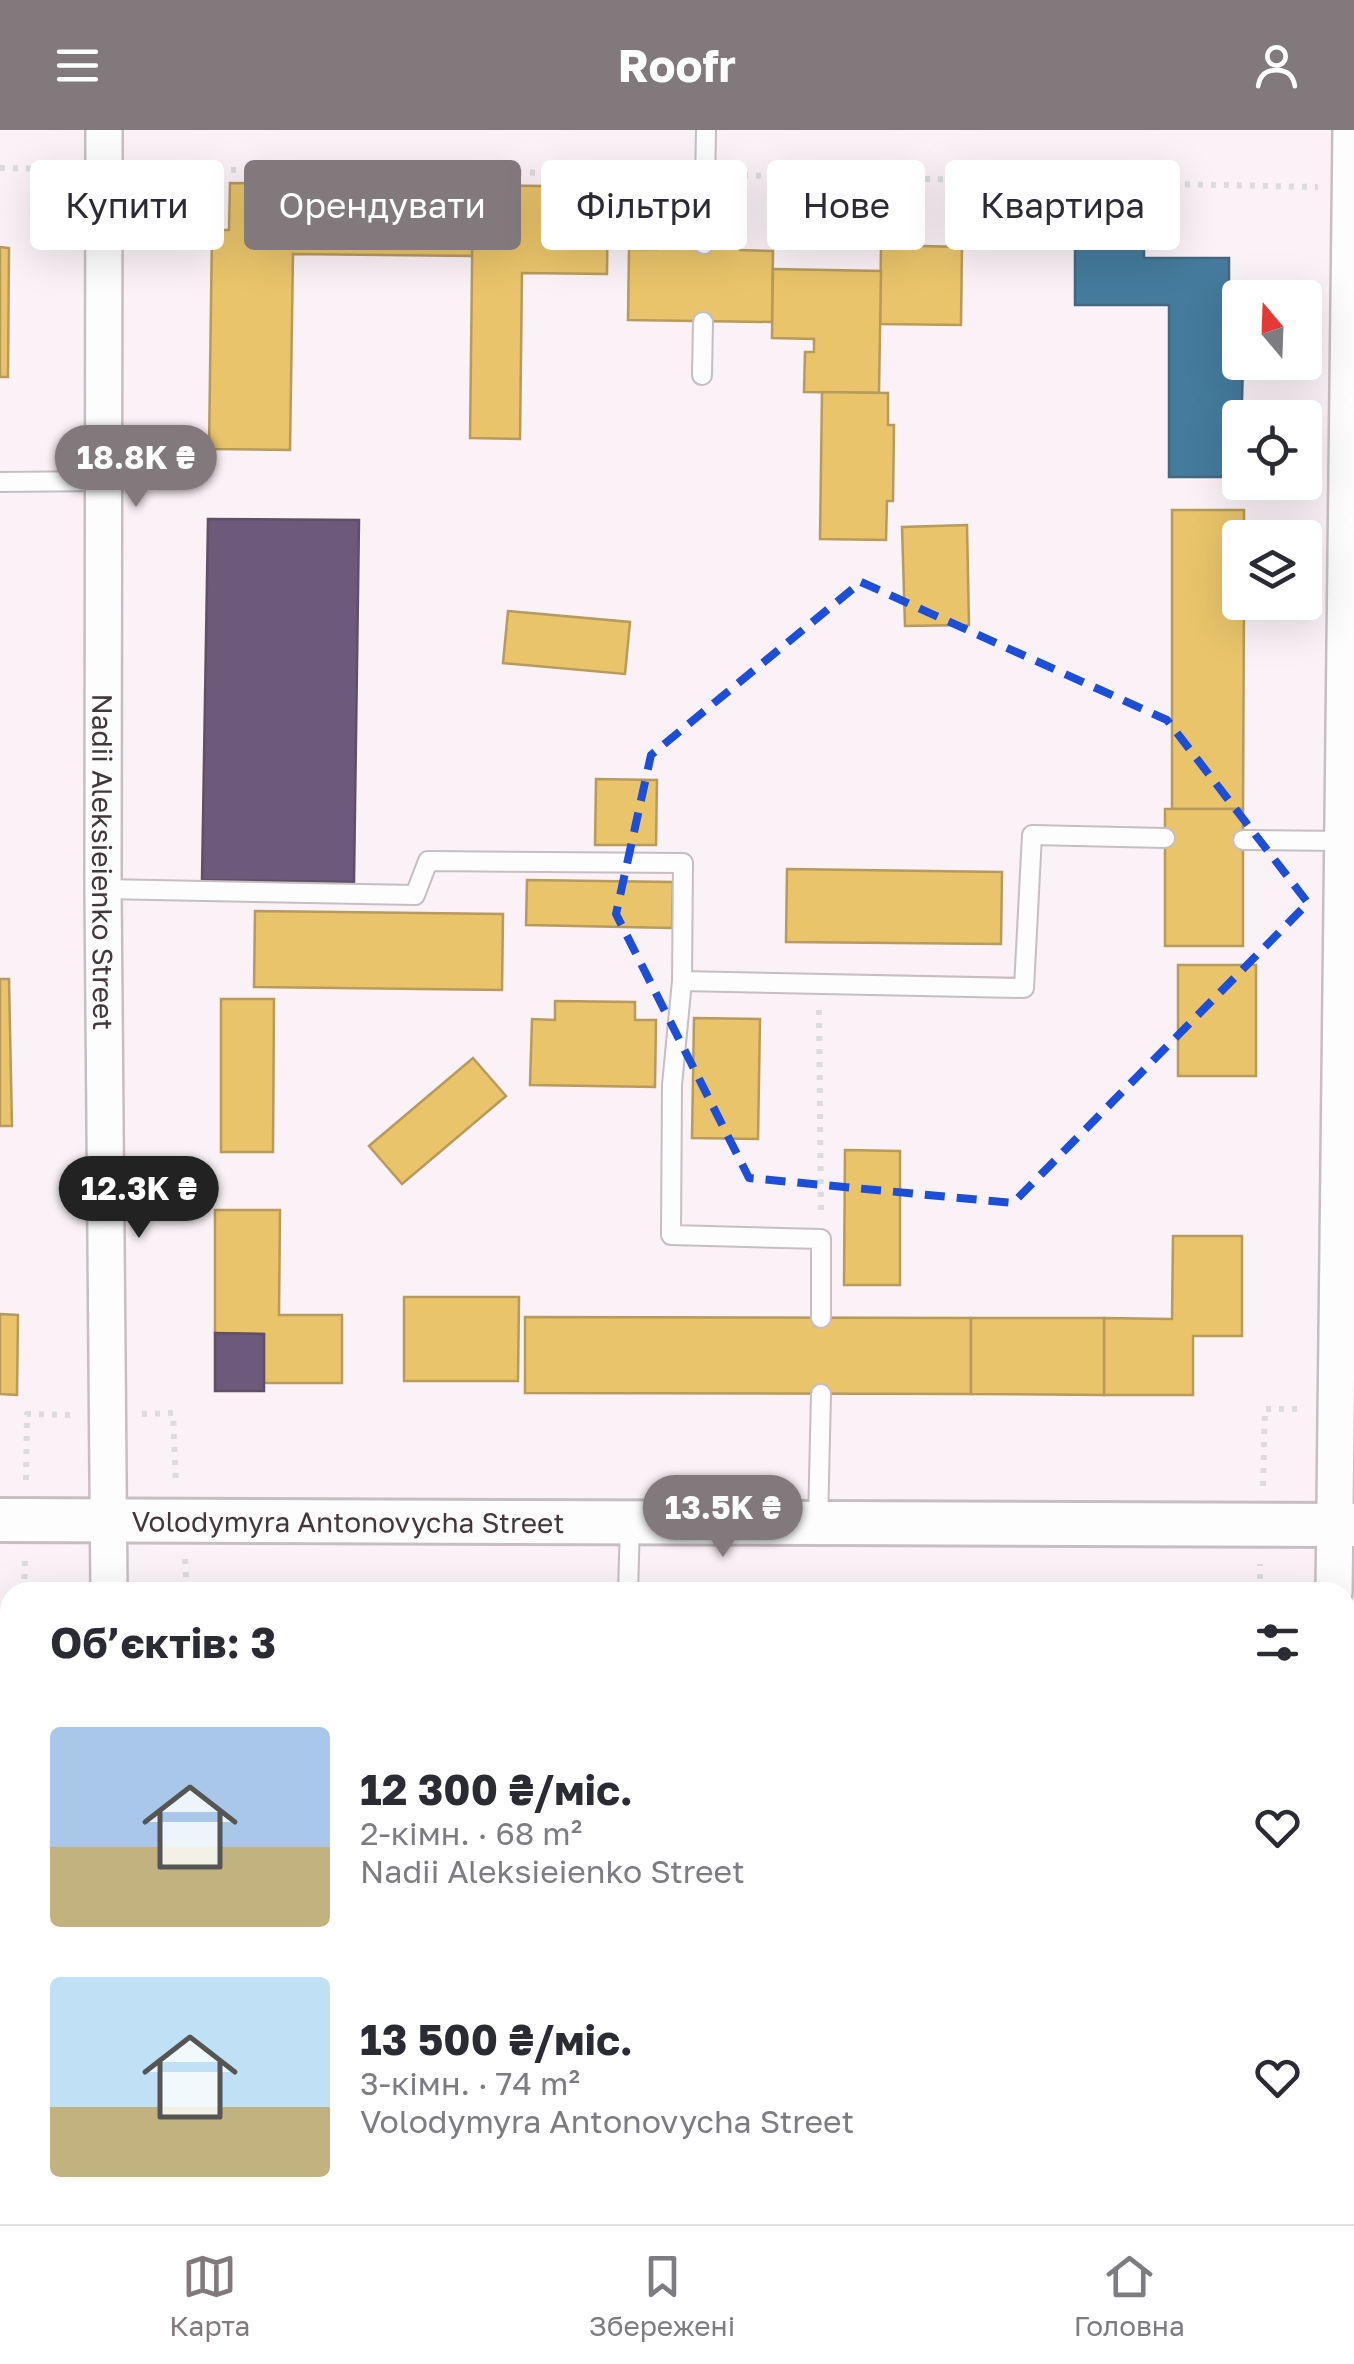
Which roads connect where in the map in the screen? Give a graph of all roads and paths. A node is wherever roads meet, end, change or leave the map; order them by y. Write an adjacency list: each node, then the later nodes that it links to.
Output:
1 (104, 130): 13 (street, Nadii Aleksieienko Street)
2 (706, 130): 4 (lane)
3 (1350, 130): 17 (street)
4 (705, 160)
5 (0, 168): 6 (path)
6 (21, 169)
7 (224, 170): 8 (path)
8 (541, 173)
9 (747, 176): 10 (path)
10 (1292, 187)
11 (703, 322): 12 (lane)
12 (702, 375)
13 (103, 480): 14 (lane); 18 (street, Nadii Aleksieienko Street)
14 (0, 482)
15 (1165, 838): 20 (lane)
16 (1243, 840): 17 (lane)
17 (1343, 841): 24 (street)
18 (103, 889): 19 (lane); 26 (street, Nadii Aleksieienko Street)
19 (682, 981): 20 (lane); 21 (lane)
20 (819, 984): 21 (path)
21 (821, 1239): 22 (lane)
22 (821, 1318)
23 (821, 1394): 28 (lane)
24 (1338, 1410): 29 (path); 30 (street)
25 (0, 1520): 26 (street, Volodymyra Antonovycha Street)
26 (110, 1521): 27 (street, Volodymyra Antonovycha Street); 31 (street, Nadii Aleksieienko Street)
27 (630, 1523): 28 (street, Volodymyra Antonovycha Street); 32 (lane)
28 (818, 1524): 29 (street, Volodymyra Antonovycha Street)
29 (1262, 1525): 30 (street, Volodymyra Antonovycha Street); 33 (path)
30 (1345, 1525): 34 (street)
31 (109, 1582)
32 (628, 1582)
33 (1260, 1582)
34 (1336, 1582)

